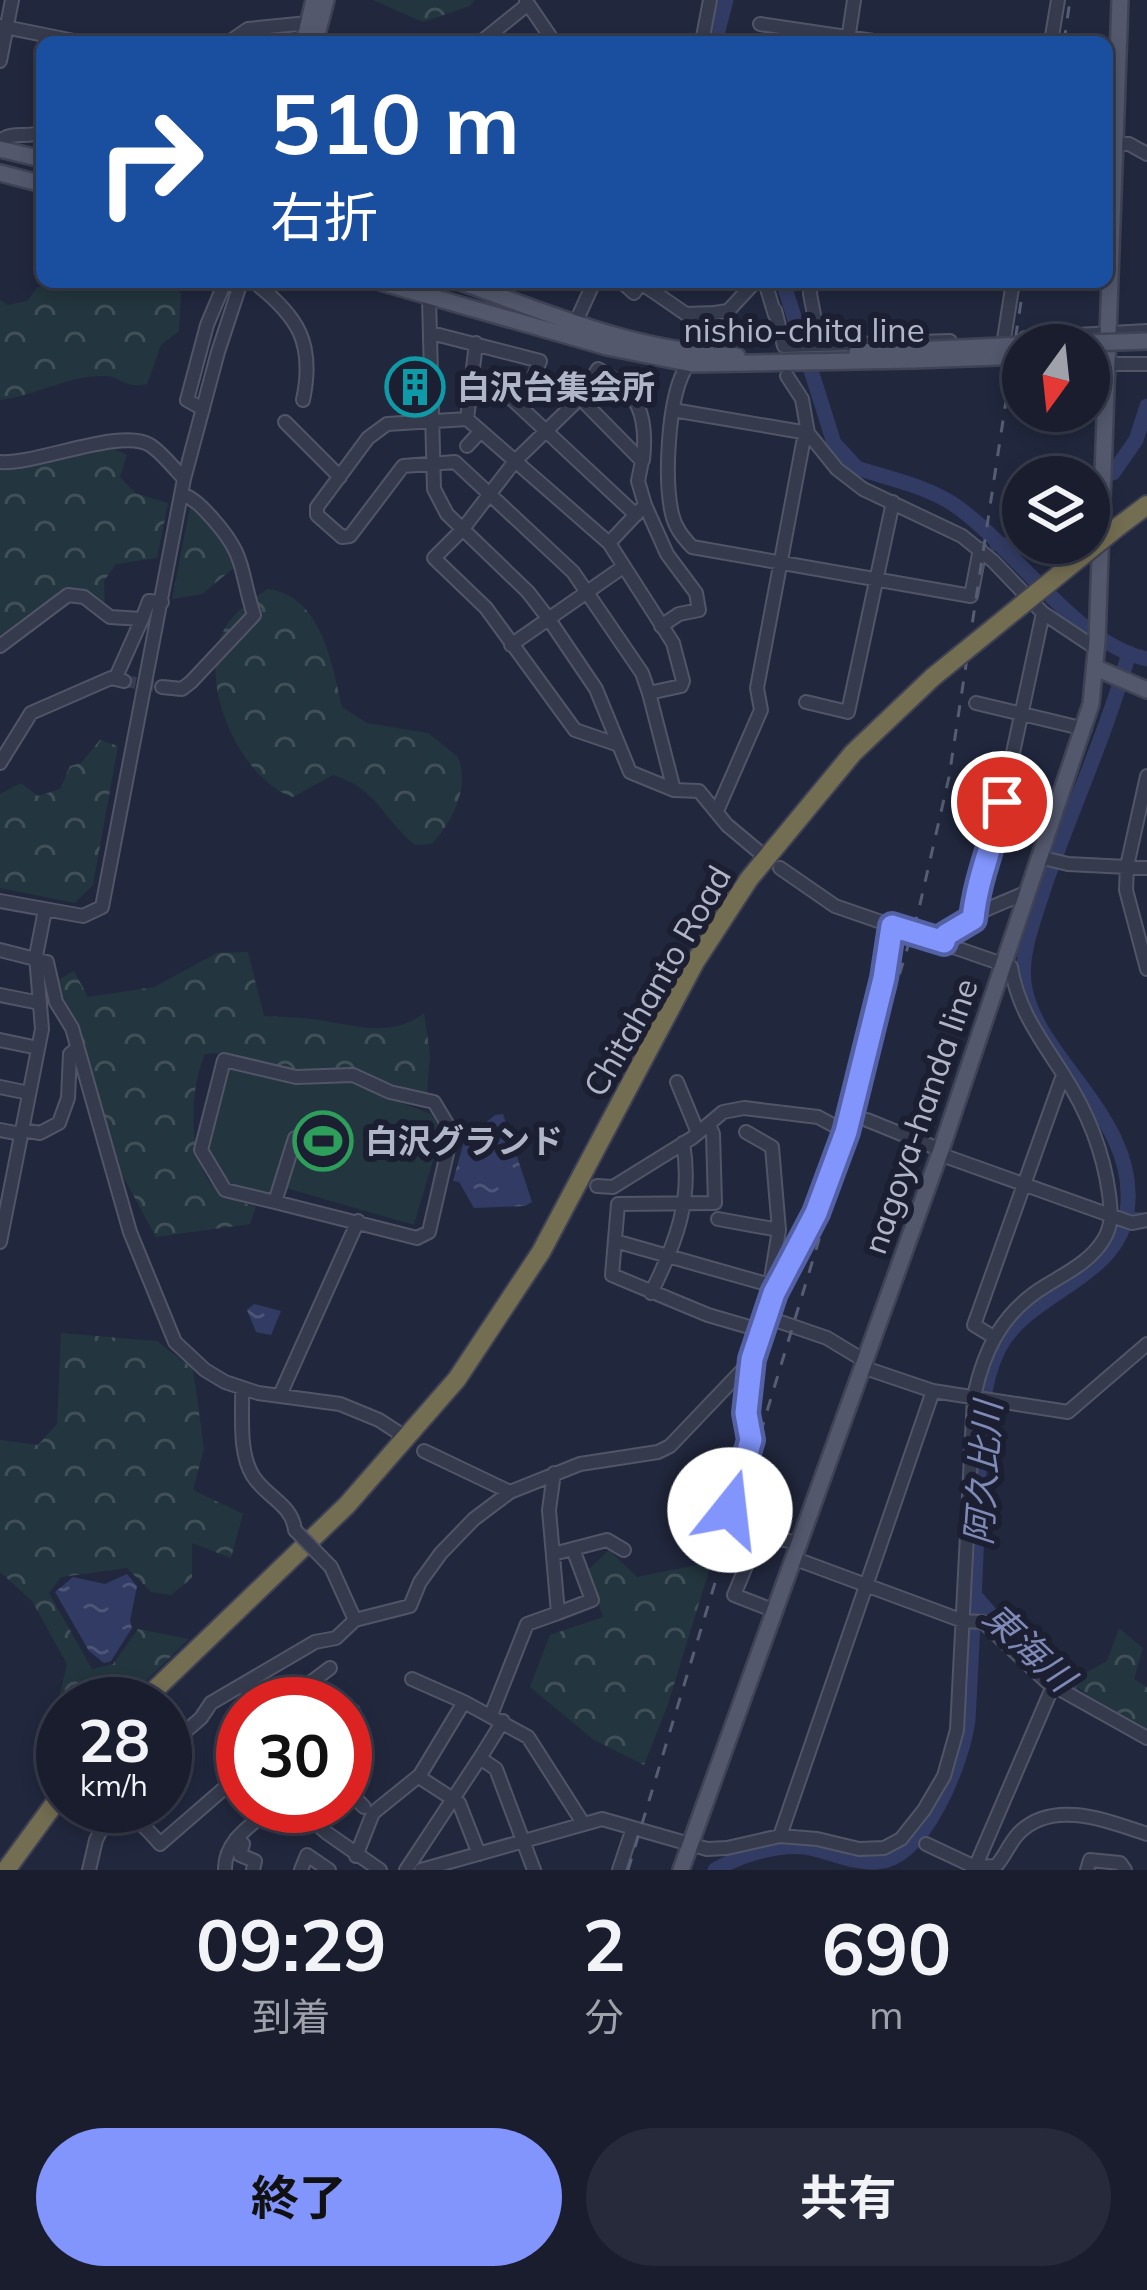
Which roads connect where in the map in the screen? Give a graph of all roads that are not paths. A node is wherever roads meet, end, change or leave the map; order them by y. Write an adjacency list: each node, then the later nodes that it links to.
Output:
1 (12, 0): 11 (street)
2 (314, 0): 9 (main road)
3 (326, 0): 15 (main road)
4 (710, 0): 18 (street)
5 (854, 0): 20 (street)
6 (1058, 0): 21 (street)
7 (1120, 0): 25 (main road, nagoya-handa line)
8 (527, 2): 16 (street); 17 (street)
9 (308, 23): 13 (street); 14 (main road)
10 (760, 24): 19 (street)
11 (3, 27): 12 (street); 22 (street)
12 (49, 36)
13 (238, 36)
14 (305, 36)
15 (317, 36)
16 (488, 36)
17 (550, 36)
18 (703, 36)
19 (826, 36)
20 (849, 36)
21 (1052, 36)
22 (0, 61)
23 (36, 134): 24 (street)
24 (1, 144): 27 (main road)
25 (1113, 144): 26 (street)
26 (1147, 154)
27 (36, 156)
28 (0, 173): 29 (main road)
29 (36, 182)
30 (222, 288): 67 (street)
31 (240, 288): 67 (street)
32 (261, 288): 65 (street)
33 (398, 288): 42 (main road, nishio-chita line)
34 (476, 288): 46 (main road, nishio-chita line)
35 (592, 288): 46 (street)
36 (648, 288): 43 (street)
37 (749, 288): 43 (street)
38 (767, 288): 59 (street)
39 (812, 288): 52 (street)
40 (1014, 288): 44 (street)
41 (1108, 288): 45 (main road, nagoya-handa line)
42 (429, 298): 48 (street); 59 (main road, nishio-chita line)
43 (714, 313): 56 (street)
44 (1018, 324)
45 (1106, 324)
46 (574, 326): 59 (main road, nishio-chita line)
47 (1147, 331): 49 (street)
48 (430, 333): 53 (street); 70 (street)
49 (1110, 333)
50 (1147, 340): 51 (main road, nishio-chita line, bridge)
51 (1110, 341)
52 (817, 343): 54 (street); 59 (street)
53 (476, 344): 63 (street); 66 (street)
54 (1002, 344)
55 (1002, 345): 59 (main road, nishio-chita line, bridge)
56 (699, 346)
57 (1147, 351): 58 (main road)
58 (1110, 352)
59 (789, 360): 75 (street)
60 (1110, 364): 61 (street)
61 (1147, 364)
62 (684, 371): 68 (street)
63 (473, 383): 66 (street); 69 (street)
64 (580, 398): 72 (street); 79 (street); 79 (street)
65 (303, 400)
66 (515, 402): 72 (street)
67 (203, 409): 82 (street)
68 (673, 410): 75 (street); 93 (street)
69 (467, 419): 70 (street); 73 (street)
70 (431, 420): 77 (street); 81 (street)
71 (285, 422): 81 (street)
72 (546, 430): 78 (street); 87 (street)
73 (481, 431): 76 (street); 78 (street)
74 (1103, 432): 103 (main road, nagoya-handa line)
75 (808, 434): 85 (street); 93 (street)
76 (467, 446)
77 (431, 461): 81 (street); 83 (street); 89 (street)
78 (514, 461): 83 (street); 91 (street)
79 (642, 461): 87 (street)
80 (0, 462): 82 (street)
81 (340, 477)
82 (184, 478): 84 (street)
83 (488, 493): 89 (street); 96 (street)
84 (182, 494): 97 (street); 107 (street)
85 (892, 502): 92 (street); 95 (street)
86 (1147, 505): 90 (highway, Chitahanto Road)
87 (640, 510): 91 (street); 101 (street)
88 (1147, 518): 90 (highway, Chitahanto Road)
89 (462, 530): 99 (street); 102 (street)
90 (1122, 531): 106 (highway, Chitahanto Road)
91 (609, 543): 94 (street)
92 (980, 549): 95 (street); 98 (street)
93 (782, 562): 95 (street); 118 (street)
94 (623, 567): 96 (street); 101 (street)
95 (876, 578): 110 (street)
96 (587, 591): 99 (street); 109 (street)
97 (162, 602): 100 (street); 126 (street)
98 (1043, 613): 103 (street); 112 (street)
99 (548, 618): 102 (street); 114 (street)
100 (142, 619): 104 (street); 115 (street)
101 (662, 626): 109 (street)
102 (511, 645): 114 (street)
103 (1097, 645): 105 (main road, nagoya-handa line)
104 (0, 646)
105 (1096, 668): 108 (main road); 113 (main road, nagoya-handa line)
106 (937, 681): 192 (highway, Chitahanto Road); 193 (highway, Chitahanto Road)
107 (162, 687)
108 (1147, 690)
109 (649, 693): 117 (street)
110 (806, 702)
111 (976, 703): 112 (street)
112 (1021, 713): 113 (street); 127 (street)
113 (1085, 729): 120 (main road, nagoya-handa line)
114 (616, 743): 117 (street)
115 (0, 763)
116 (1147, 776): 121 (street)
117 (674, 790): 118 (street)
118 (717, 811): 119 (street)
119 (758, 850)
120 (1048, 859): 121 (street); 124 (main road, nagoya-handa line)
121 (1126, 866): 123 (street); 133 (street)
122 (780, 868): 128 (street)
123 (1147, 868)
124 (1028, 892): 127 (street); 132 (main road, nagoya-handa line)
125 (0, 901): 126 (street)
126 (45, 910): 131 (street)
127 (973, 919): 129 (street)
128 (892, 926): 129 (street); 148 (street)
129 (944, 942): 132 (street)
130 (0, 950): 131 (street)
131 (37, 956): 135 (street); 138 (street)
132 (1006, 962): 139 (street); 151 (main road, nagoya-handa line)
133 (1147, 969)
134 (0, 995): 135 (street)
135 (40, 1003): 137 (street)
136 (0, 1040): 137 (street)
137 (38, 1048): 142 (street)
138 (77, 1048): 146 (street); 173 (street)
139 (1064, 1075): 153 (street); 157 (street)
140 (676, 1082): 144 (street)
141 (0, 1087): 142 (street)
142 (29, 1093): 146 (street)
143 (867, 1120): 151 (street)
144 (704, 1128): 148 (street); 150 (street); 156 (street)
145 (0, 1130): 146 (street)
146 (21, 1132): 152 (street)
147 (746, 1132): 162 (street)
148 (846, 1132): 166 (street)
149 (295, 1138): 155 (street)
150 (683, 1143): 154 (street); 156 (street)
151 (940, 1152): 153 (street); 172 (main road, nagoya-handa line)
152 (6, 1175): 159 (street)
153 (1024, 1185): 157 (street); 169 (street)
154 (597, 1186)
155 (275, 1202): 161 (street); 161 (street)
156 (686, 1204): 163 (street); 165 (street)
157 (1112, 1216): 160 (street); 169 (street)
158 (718, 1219): 162 (street)
159 (2, 1220): 164 (street)
160 (1147, 1220)
161 (358, 1221): 175 (street)
162 (779, 1229): 166 (street)
163 (615, 1241): 165 (street); 167 (street)
164 (0, 1242)
165 (669, 1256): 166 (street); 167 (street)
166 (772, 1290): 168 (street)
167 (651, 1292): 168 (street)
168 (766, 1324): 171 (street); 172 (street)
169 (992, 1336): 176 (street)
170 (1147, 1344): 176 (street)
171 (752, 1359): 179 (street); 181 (street)
172 (864, 1364): 174 (street); 184 (main road, nagoya-handa line)
173 (242, 1388): 175 (street); 189 (street, bridge)
174 (933, 1391): 176 (street); 186 (street)
175 (280, 1395): 177 (street)
176 (974, 1397): 190 (street)
177 (399, 1433)
178 (424, 1451): 180 (street)
179 (554, 1474): 180 (street); 185 (street)
180 (510, 1492): 189 (street)
181 (730, 1510)
182 (573, 1549): 183 (street); 185 (street); 188 (street)
183 (624, 1550)
184 (796, 1551): 186 (street); 187 (main road, nagoya-handa line); 187 (street)
185 (553, 1554): 188 (street)
186 (864, 1587): 190 (street); 218 (street)
187 (775, 1611): 221 (main road, nagoya-handa line)
188 (558, 1613): 200 (street)
189 (355, 1620): 194 (street)
190 (963, 1621): 197 (street); 218 (street)
191 (330, 1668): 195 (street)
192 (168, 1677)
193 (184, 1677)
194 (256, 1677)
195 (318, 1677)
196 (412, 1678): 199 (street)
197 (1053, 1686): 202 (street); 226 (street)
198 (216, 1700): 201 (street)
199 (464, 1702): 200 (street); 204 (street)
200 (497, 1718): 203 (street); 208 (street)
201 (192, 1725)
202 (1147, 1738)
203 (481, 1758): 206 (street); 220 (street)
204 (419, 1777): 206 (street); 224 (street)
205 (216, 1795): 207 (street)
206 (455, 1798): 223 (street); 234 (street)
207 (192, 1816)
208 (583, 1823): 209 (street); 220 (street)
209 (633, 1828): 221 (street); 237 (street)
210 (36, 1829): 227 (highway)
211 (47, 1833): 228 (highway)
212 (99, 1833): 229 (street)
213 (152, 1833): 214 (street)
214 (173, 1833)
215 (242, 1833): 219 (street)
216 (328, 1833): 224 (street)
217 (1147, 1834): 226 (street)
218 (780, 1836): 221 (street)
219 (236, 1838): 230 (street); 231 (street)
220 (526, 1841): 223 (street); 236 (street)
221 (690, 1843): 238 (main road, nagoya-handa line)
222 (926, 1844): 226 (street)
223 (479, 1854): 235 (street)
224 (356, 1856): 225 (street)
225 (374, 1868)
226 (974, 1869)
227 (6, 1870)
228 (20, 1870)
229 (89, 1870)
230 (225, 1870)
231 (253, 1870)
232 (302, 1870): 233 (street)
233 (329, 1870)
234 (406, 1870)
235 (421, 1870)
236 (534, 1870)
237 (619, 1870)
238 (681, 1870)
239 (1087, 1870): 240 (street)
240 (1125, 1870)

